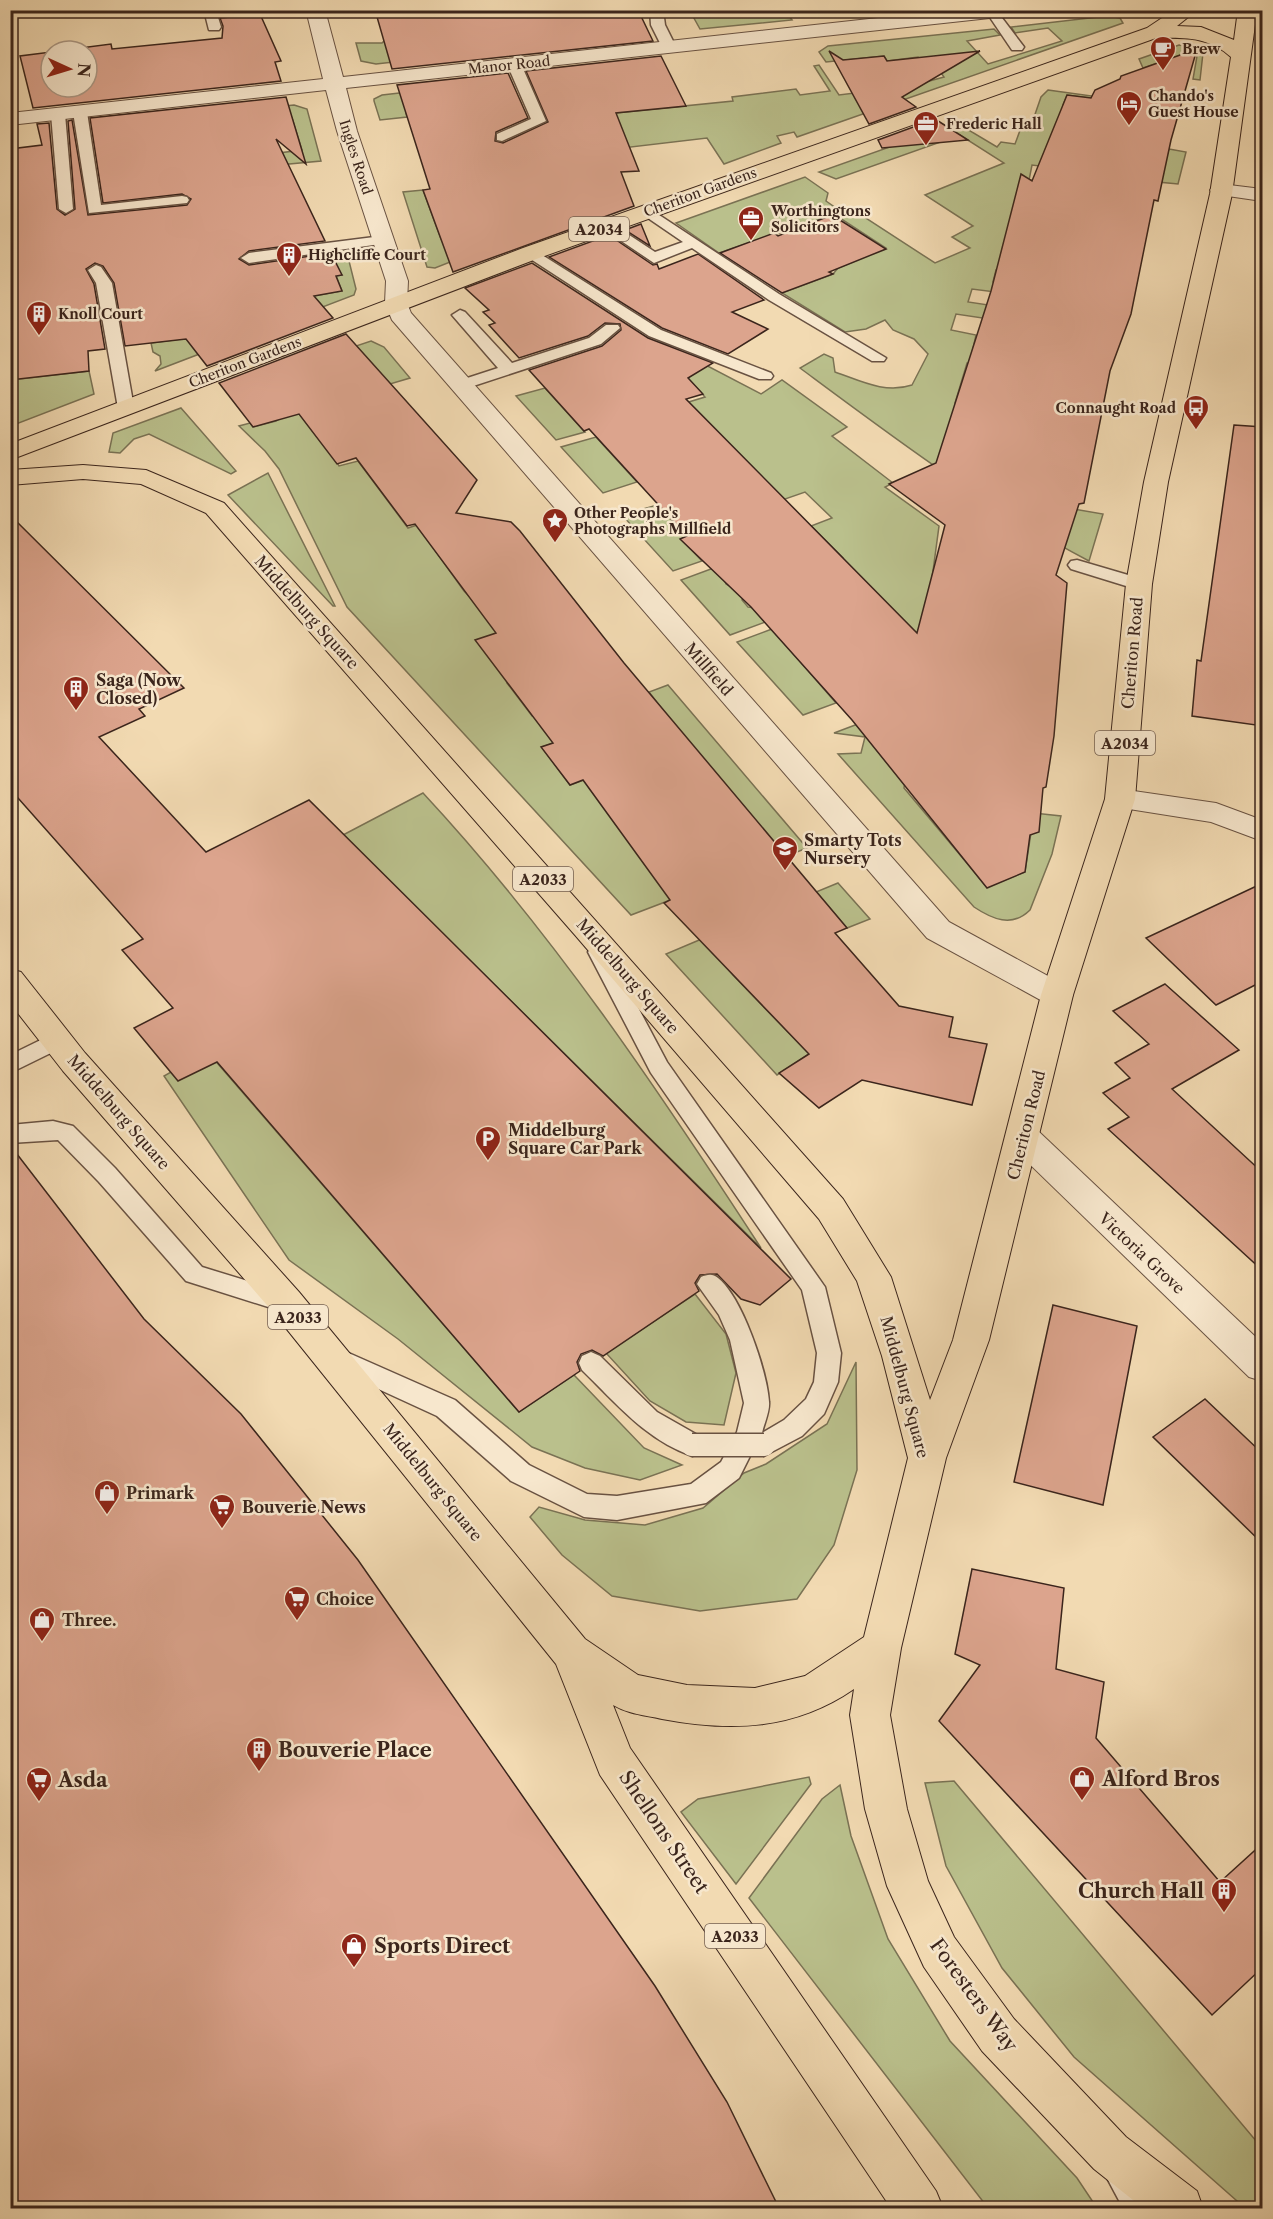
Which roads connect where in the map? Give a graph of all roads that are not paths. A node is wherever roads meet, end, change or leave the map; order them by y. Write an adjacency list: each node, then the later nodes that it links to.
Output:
1 (216, 10): 7 (lane)
2 (315, 10): 13 (street, Ingles Road)
3 (656, 10): 9 (lane)
4 (1188, 10): 8 (main road, Cheriton Gardens / A2034)
5 (1248, 10): 11 (main road, Cheriton Road / A2034)
6 (999, 11): 9 (street, Manor Road); 10 (lane)
7 (214, 27)
8 (1154, 32): 11 (main road, A2034); 22 (main road, Cheriton Gardens / A2034)
9 (669, 47): 12 (street, Manor Road)
10 (1017, 47)
11 (1241, 55): 18 (main road, Cheriton Road / A2034)
12 (514, 64): 13 (street, Manor Road); 17 (lane)
13 (333, 84): 14 (street, Manor Road); 24 (street, Ingles Road)
14 (80, 112): 15 (street, Manor Road); 20 (lane)
15 (58, 114): 16 (street, Manor Road); 21 (lane)
16 (10, 119)
17 (502, 137)
18 (1221, 190): 19 (street); 40 (main road, Cheriton Road / A2034)
19 (1263, 195)
20 (182, 200)
21 (66, 209)
22 (648, 211): 23 (main road, Cheriton Gardens / A2034); 25 (lane)
23 (606, 226): 25 (lane); 26 (main road, Cheriton Gardens / A2034)
24 (382, 240): 27 (lane); 29 (street, Ingles Road)
25 (693, 243): 32 (lane)
26 (531, 253): 29 (main road, Cheriton Gardens / A2034); 34 (lane)
27 (249, 258)
28 (96, 270): 36 (lane)
29 (396, 303): 35 (street, Millfield); 36 (main road, Cheriton Gardens / A2034)
30 (460, 315): 33 (lane)
31 (612, 328): 33 (lane)
32 (878, 358)
33 (509, 369): 35 (lane)
34 (765, 376)
35 (461, 385): 45 (street, Millfield)
36 (126, 408): 37 (main road, Cheriton Gardens / A2034)
37 (10, 453)
38 (10, 478): 43 (main road, Middelburg Square / A2033)
39 (1077, 565): 40 (lane)
40 (1139, 584): 41 (main road, Cheriton Road / A2034)
41 (1120, 799): 42 (street); 45 (main road, Cheriton Road / A2034)
42 (1263, 831)
43 (586, 927): 53 (lane, bridge); 55 (main road, Middelburg Square / A2033)
44 (12, 986): 46 (main road, Middelburg Square / A2033)
45 (1057, 995): 49 (main road, Cheriton Road / A2034)
46 (57, 1040): 47 (lane); 51 (main road, Middelburg Square / A2033)
47 (10, 1065)
48 (10, 1134): 51 (lane)
49 (1024, 1138): 54 (street, Victoria Grove); 55 (main road, Cheriton Road / A2034)
50 (709, 1284): 52 (lane)
51 (286, 1302): 52 (main road, Middelburg Square / A2033)
52 (328, 1354): 57 (main road, Middelburg Square / A2033)
53 (591, 1363)
54 (1263, 1365)
55 (927, 1458): 56 (main road, Middelburg Square / A2033)
56 (881, 1648): 57 (main road, Middelburg Square / A2033); 58 (main road, Foresters Way / A2033)
57 (572, 1652): 59 (main road, Shellons Street / A2033)
58 (1110, 2152): 60 (lane); 61 (main road, Foresters Way / A2033)
59 (920, 2208)
60 (1140, 2208)
61 (1180, 2208)

